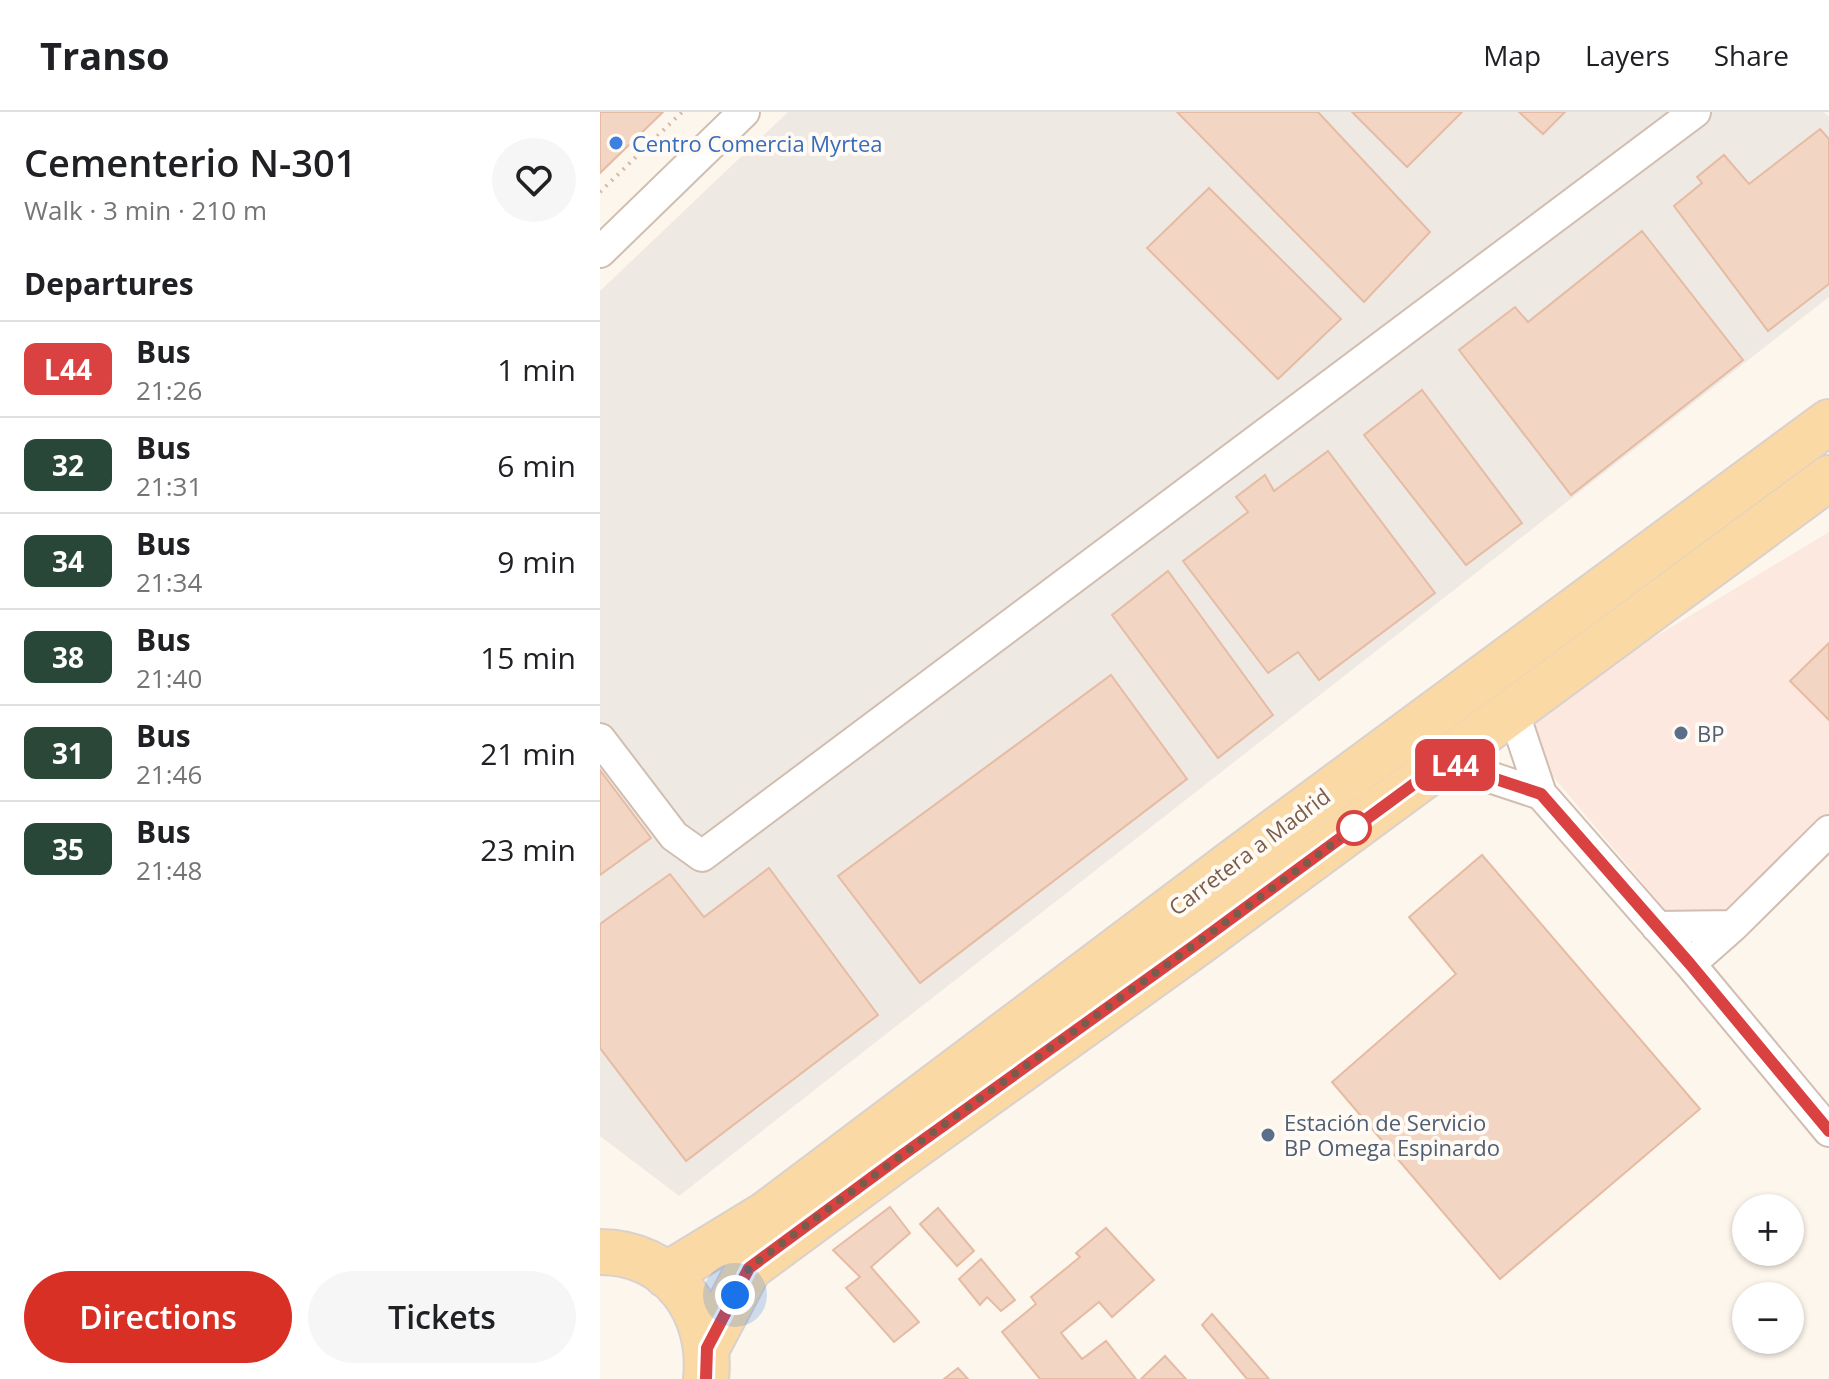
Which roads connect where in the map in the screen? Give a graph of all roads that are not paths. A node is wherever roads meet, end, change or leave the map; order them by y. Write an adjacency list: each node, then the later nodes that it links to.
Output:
1 (744, 112): 3 (street)
2 (1695, 112): 7 (street)
3 (600, 252)
4 (1829, 422): 16 (main road, Carretera a Madrid)
5 (1829, 478): 6 (main road, Carretera a Madrid)
6 (1513, 711): 8 (main road, Carretera a Madrid); 9 (street)
7 (600, 739)
8 (1444, 762): 9 (street); 17 (main road, Carretera a Madrid)
9 (1541, 794): 12 (street)
10 (1829, 831): 11 (street)
11 (1733, 926): 12 (street); 13 (street)
12 (1657, 927): 13 (street)
13 (1690, 964): 14 (street)
14 (1824, 1118)
15 (602, 1249): 16 (main road)
16 (666, 1275): 17 (main road)
17 (707, 1363)

